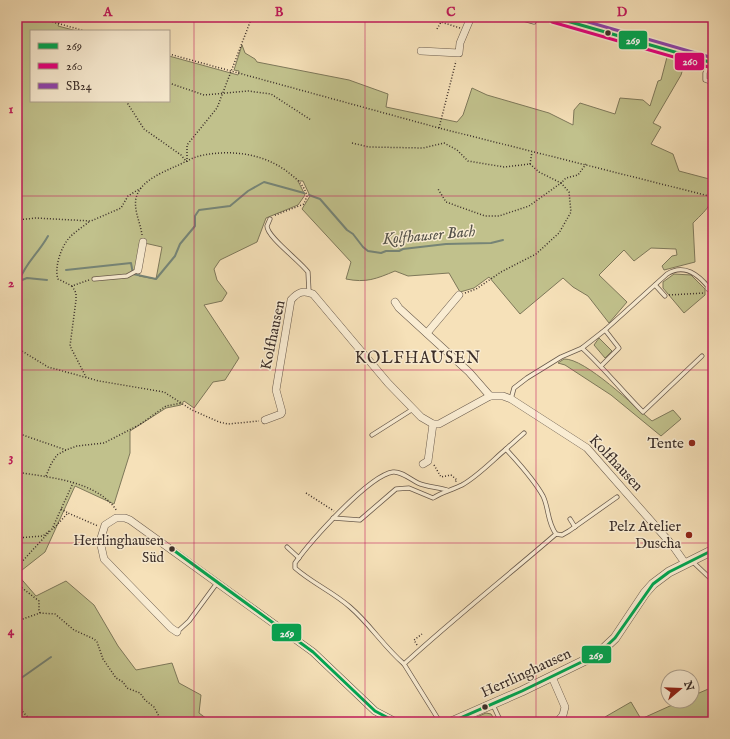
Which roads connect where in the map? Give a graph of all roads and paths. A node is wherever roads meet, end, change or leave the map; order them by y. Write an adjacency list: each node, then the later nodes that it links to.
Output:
1 (35, 17): 9 (path)
2 (252, 17): 14 (path)
3 (471, 17): 8 (street)
4 (516, 17): 5 (lane)
5 (535, 17)
6 (553, 17): 13 (main road)
7 (437, 29): 8 (path)
8 (465, 29): 11 (street)
9 (81, 30)
10 (421, 51): 11 (street)
11 (459, 53): 20 (path)
12 (170, 54): 14 (path)
13 (711, 62): 16 (lane)
14 (232, 71): 17 (path); 20 (path)
15 (170, 83): 17 (path)
16 (713, 83)
17 (222, 94): 19 (path); 23 (path)
18 (127, 102): 23 (path)
19 (311, 120)
20 (439, 128): 22 (path)
21 (352, 143): 24 (path)
22 (532, 151): 24 (path); 25 (path)
23 (187, 162): 27 (path); 30 (path)
24 (530, 164): 26 (path)
25 (586, 164): 26 (path); 29 (path)
26 (561, 183): 28 (path); 40 (path)
27 (141, 188): 32 (path); 33 (path)
28 (438, 189)
29 (713, 197)
30 (270, 219): 39 (lane)
31 (17, 220): 32 (path)
32 (92, 221): 37 (path)
33 (143, 240): 34 (street)
34 (138, 270): 35 (lane)
35 (94, 279): 37 (path)
36 (655, 285): 38 (lane); 41 (lane); 43 (lane)
37 (72, 286): 49 (path)
38 (712, 290): 41 (path)
39 (309, 292): 53 (street, Kolfhausen); 54 (street, Kolfhausen)
40 (459, 295): 44 (street)
41 (664, 296)
42 (395, 302): 44 (street)
43 (606, 330): 46 (lane); 48 (lane)
44 (427, 333): 50 (street)
45 (17, 348): 49 (path)
46 (582, 348): 48 (lane); 51 (lane)
47 (702, 356): 48 (lane)
48 (602, 366)
49 (86, 378): 52 (path)
50 (490, 396): 51 (street, Kolfhausen); 55 (street)
51 (511, 399): 83 (street, Kolfhausen)
52 (182, 403): 54 (path); 60 (path)
53 (413, 408): 55 (street, Kolfhausen); 58 (lane)
54 (265, 420)
55 (432, 424): 61 (street)
56 (17, 433): 60 (path)
57 (524, 433): 59 (lane)
58 (372, 435)
59 (506, 449): 66 (lane); 78 (lane)
60 (66, 450): 63 (path)
61 (426, 462): 64 (path)
62 (17, 472): 63 (path)
63 (46, 476): 65 (path)
64 (456, 480)
65 (72, 483): 69 (path); 72 (path)
66 (447, 490): 70 (lane); 73 (lane)
67 (306, 493): 70 (path)
68 (617, 498): 76 (lane)
69 (61, 509): 71 (path); 77 (path)
70 (337, 513): 73 (lane)
71 (68, 514): 75 (path); 77 (path)
72 (121, 517): 75 (street); 86 (street)
73 (333, 518): 82 (lane)
74 (570, 519): 76 (lane)
75 (104, 527): 90 (street)
76 (575, 527): 78 (lane)
77 (52, 529): 79 (path); 84 (path)
78 (556, 534): 92 (lane)
79 (17, 538)
80 (287, 547): 82 (lane)
81 (713, 550): 83 (street, Herrlinghausen)
82 (299, 558): 93 (lane)
83 (688, 562): 85 (lane); 94 (street, Herrlinghausen)
84 (17, 567)
85 (713, 581)
86 (217, 583): 90 (lane); 99 (street)
87 (17, 584): 88 (path)
88 (40, 614): 89 (path); 98 (path)
89 (17, 621)
90 (177, 632)
91 (422, 634): 92 (path)
92 (419, 650): 93 (lane)
93 (404, 664): 100 (lane)
94 (552, 677): 96 (street, Herrlinghausen); 103 (street)
95 (17, 701): 97 (path)
96 (493, 704): 101 (street, Herrlinghausen); 102 (lane)
97 (32, 722)
98 (162, 722)
99 (396, 722)
100 (440, 722)
101 (451, 722)
102 (501, 722)
103 (557, 722)

